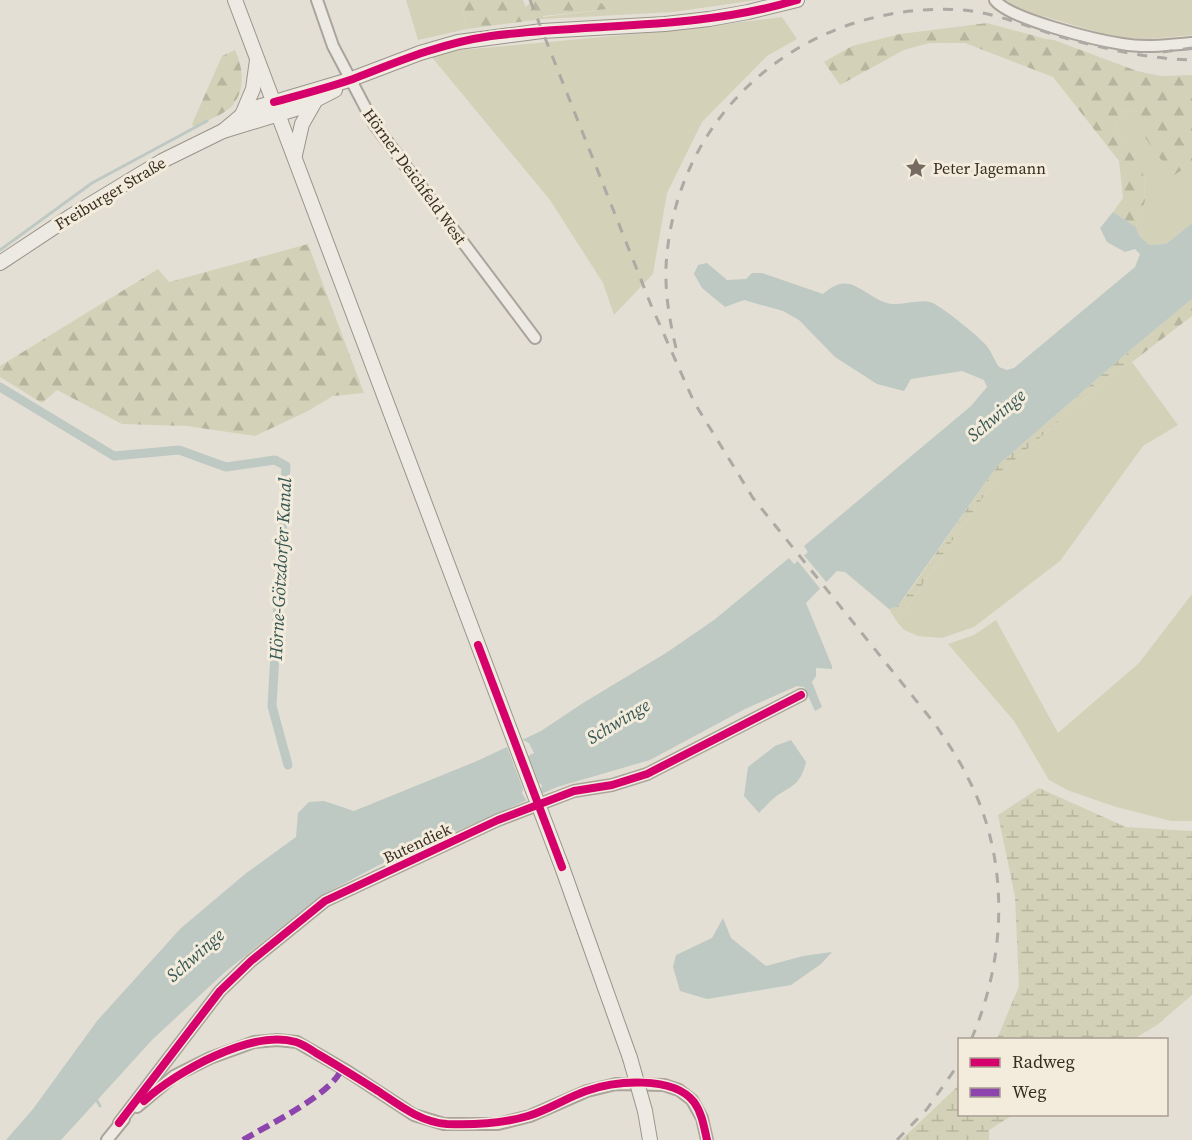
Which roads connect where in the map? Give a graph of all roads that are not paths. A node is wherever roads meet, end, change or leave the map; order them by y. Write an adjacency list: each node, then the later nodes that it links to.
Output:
1 (235, 0): 6 (main road)
2 (317, 0): 7 (street, Hörner Deichfeld West)
3 (797, 0): 7 (main road)
4 (995, 0): 5 (street)
5 (1192, 43)
6 (258, 58): 9 (main road); 10 (main road)
7 (349, 80): 8 (main road); 9 (main road); 14 (street, Hörner Deichfeld West)
8 (315, 102): 9 (main road); 12 (main road)
9 (277, 109): 10 (main road, Freiburger Straße); 11 (main road, Freiburger Straße); 12 (main road)
10 (242, 115): 11 (main road, Freiburger Straße)
11 (223, 131): 13 (main road, Freiburger Straße)
12 (295, 157): 18 (main road, bridge)
13 (0, 263)
14 (536, 338)
15 (801, 695): 16 (street, Butendiek)
16 (119, 1123): 17 (street); 19 (street)
17 (107, 1140)
18 (650, 1140)
19 (707, 1140)

